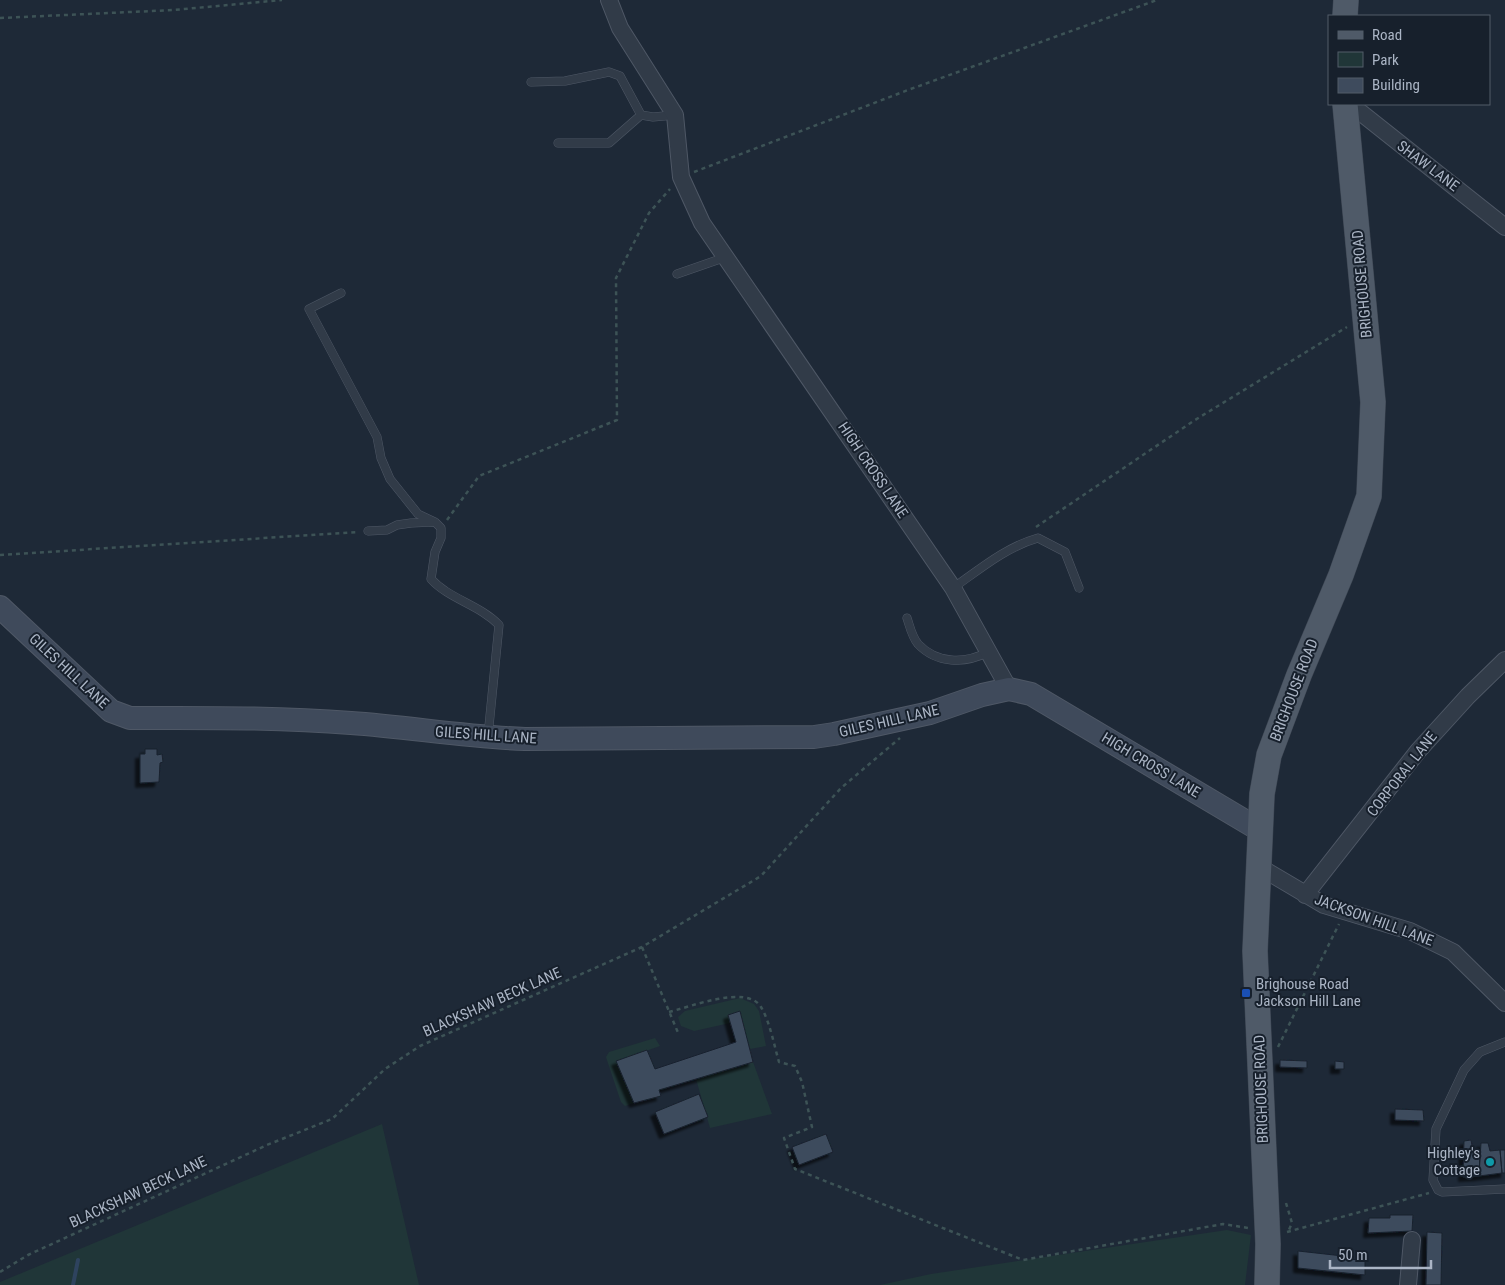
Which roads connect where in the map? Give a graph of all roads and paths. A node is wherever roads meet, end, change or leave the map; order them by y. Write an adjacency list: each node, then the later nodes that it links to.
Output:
1 (282, 0): 6 (path)
2 (609, 0): 11 (street, HIGH CROSS LANE)
3 (1157, 0): 13 (path)
4 (1346, 0): 5 (main road)
5 (1345, 15)
6 (0, 18)
7 (530, 82): 10 (lane)
8 (1345, 105): 18 (main road, BRIGHOUSE ROAD)
9 (1351, 105): 14 (street, SHAW LANE)
10 (641, 115): 11 (lane); 12 (lane)
11 (675, 115): 13 (street, HIGH CROSS LANE)
12 (558, 143)
13 (681, 177): 15 (street, HIGH CROSS LANE); 19 (path)
14 (1505, 227)
15 (726, 257): 16 (lane); 23 (street, HIGH CROSS LANE)
16 (677, 274)
17 (341, 293): 19 (lane)
18 (1365, 316): 21 (path); 32 (main road, BRIGHOUSE ROAD)
19 (438, 525): 20 (lane); 30 (lane)
20 (368, 531): 22 (path)
21 (1030, 531)
22 (0, 555)
23 (953, 588): 24 (lane); 27 (street, HIGH CROSS LANE)
24 (1079, 588)
25 (0, 607): 30 (street, GILES HILL LANE)
26 (908, 618): 27 (lane)
27 (988, 652): 29 (street, HIGH CROSS LANE)
28 (1505, 660): 34 (street, CORPORAL LANE)
29 (1009, 689): 30 (street, GILES HILL LANE); 32 (street, HIGH CROSS LANE)
30 (488, 738)
31 (900, 738): 36 (path, BLACKSHAW BECK LANE)
32 (1260, 830): 33 (main road, BRIGHOUSE ROAD)
33 (1258, 866): 34 (street, JACKSON HILL LANE); 45 (main road, BRIGHOUSE ROAD)
34 (1305, 894): 35 (street, JACKSON HILL LANE)
35 (1346, 911): 37 (street, JACKSON HILL LANE); 41 (path)
36 (642, 947): 38 (path); 47 (path, BLACKSHAW BECK LANE)
37 (1505, 1003)
38 (669, 1012): 39 (path); 45 (path)
39 (679, 1035)
40 (1505, 1042): 43 (lane)
41 (1278, 1048)
42 (1505, 1189): 43 (lane)
43 (1442, 1192): 45 (path)
44 (1284, 1198): 45 (path)
45 (1274, 1231): 48 (main road, BRIGHOUSE ROAD)
46 (1412, 1240): 49 (street)
47 (0, 1272)
48 (1269, 1285)
49 (1408, 1285)

